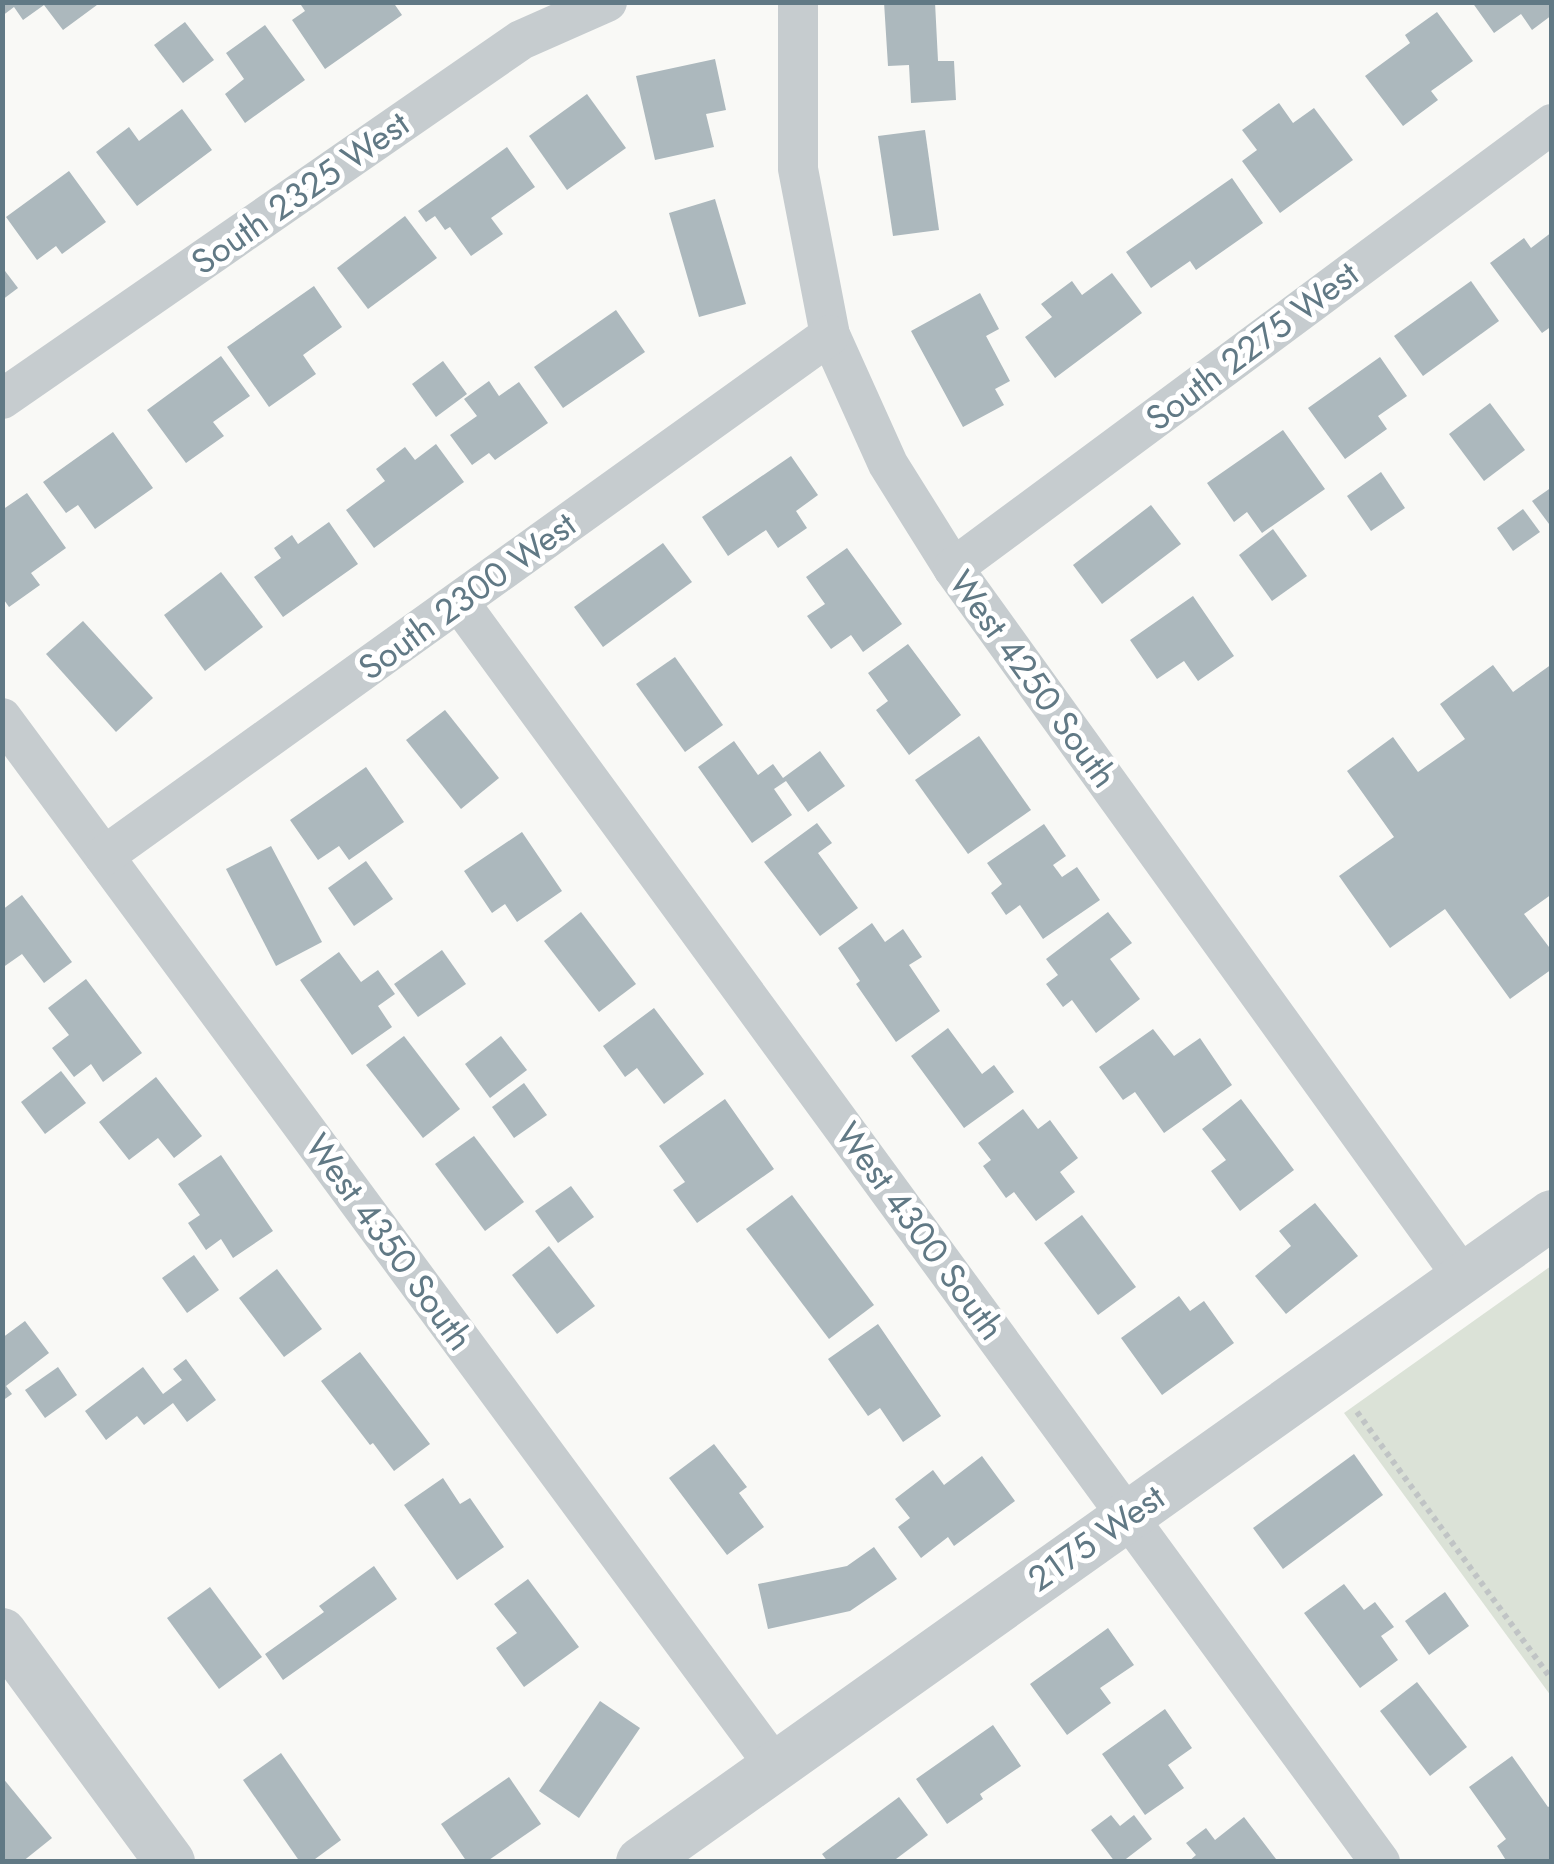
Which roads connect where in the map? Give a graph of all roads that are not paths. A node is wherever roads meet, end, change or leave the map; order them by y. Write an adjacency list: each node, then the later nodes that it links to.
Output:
1 (607, 2): 5 (street, South 2325 West)
2 (798, 2): 4 (street, West 4250 South)
3 (1552, 124): 6 (street, South 2275 West)
4 (830, 335): 6 (street, West 4250 South); 7 (street, South 2300 West)
5 (2, 399)
6 (953, 568): 11 (street, West 4250 South)
7 (459, 602): 9 (street, South 2300 West); 12 (street, West 4300 South)
8 (2, 718): 9 (street, West 4350 South)
9 (104, 856): 14 (street, West 4350 South)
10 (1552, 1214): 11 (street, 2175 West)
11 (1463, 1277): 12 (street, 2175 West)
12 (1128, 1516): 14 (street, 2175 West); 17 (street, West 4300 South)
13 (5, 1640): 15 (street)
14 (775, 1766): 16 (street, 2175 West)
15 (170, 1862)
16 (641, 1862)
17 (1380, 1862)

